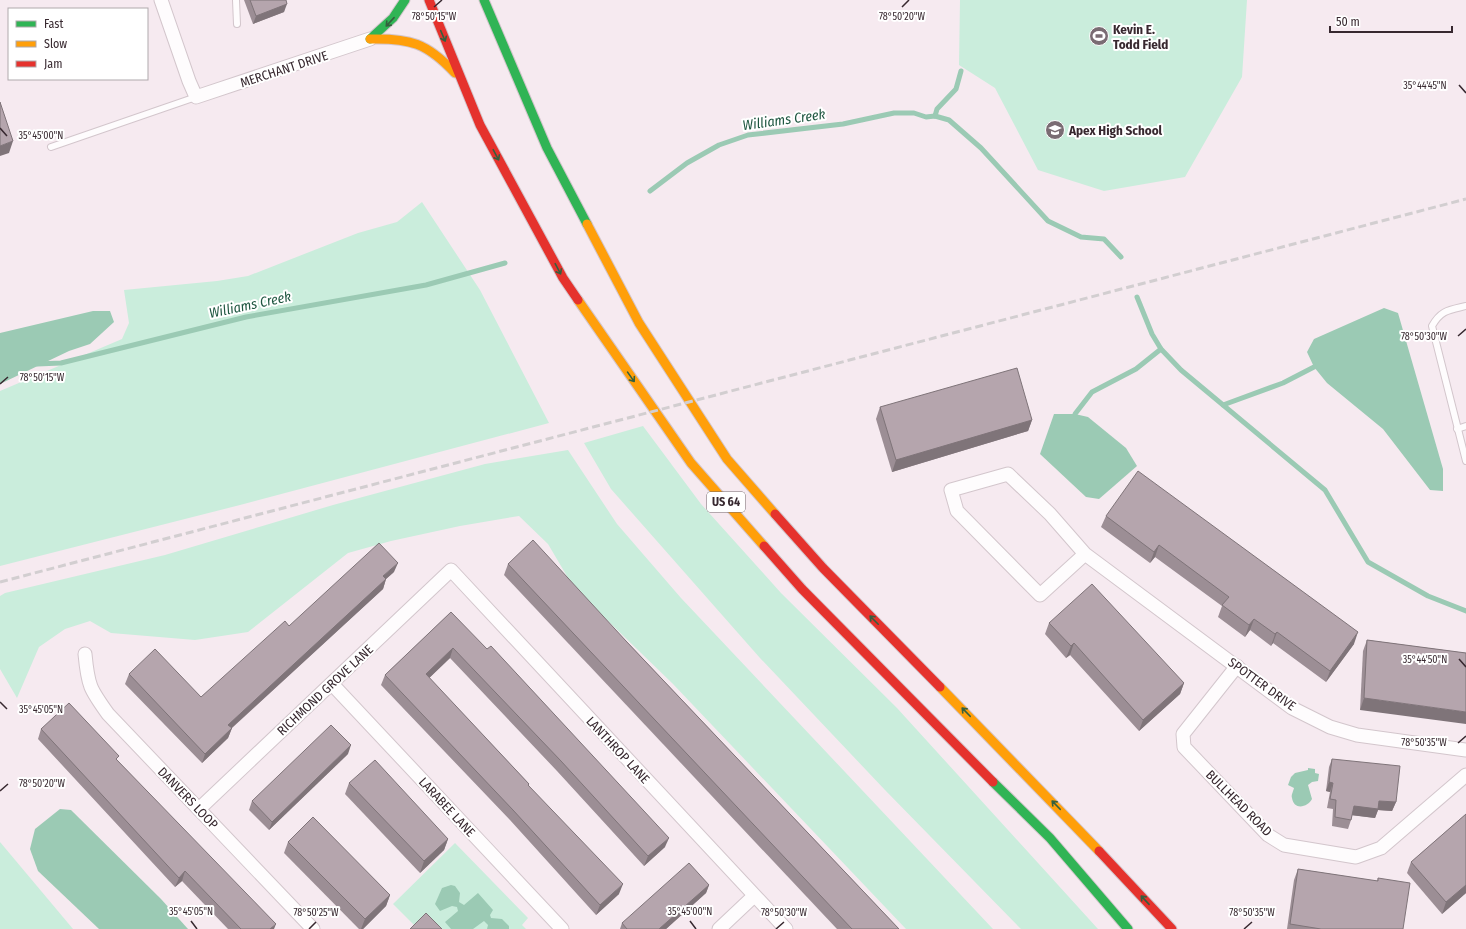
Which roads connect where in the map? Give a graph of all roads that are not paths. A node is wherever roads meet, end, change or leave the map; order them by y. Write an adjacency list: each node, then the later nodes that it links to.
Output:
1 (161, 0): 9 (street)
2 (236, 0): 6 (lane)
3 (405, 0): 7 (highway, one-way to 7)
4 (429, 0): 8 (highway, US 64, one-way to 8)
5 (484, 0): 29 (highway, US 64, one-way to 5)
6 (237, 24)
7 (370, 38): 8 (highway); 9 (street, MERCHANT DRIVE)
8 (462, 81): 28 (highway, US 64, one-way to 28)
9 (196, 97): 10 (lane)
10 (51, 147)
11 (1466, 306): 13 (lane)
12 (1466, 426): 13 (lane)
13 (1457, 429): 14 (lane)
14 (1466, 461)
15 (1085, 554): 15 (street, SPOTTER DRIVE); 18 (street, SPOTTER DRIVE)
16 (451, 570): 19 (street, RICHMOND GROVE LANE); 23 (street, LANTHROP LANE)
17 (85, 654): 22 (street, DANVERS LOOP)
18 (1237, 666): 20 (street, SPOTTER DRIVE); 21 (street, BULLHEAD ROAD)
19 (332, 684): 22 (street, RICHMOND GROVE LANE); 25 (street, LARABEE LANE)
20 (1466, 750)
21 (1466, 775)
22 (198, 809): 24 (street, DANVERS LOOP)
23 (754, 896): 26 (street); 27 (street, LANTHROP LANE)
24 (313, 929)
25 (562, 929)
26 (719, 929)
27 (786, 929)
28 (1128, 929)
29 (1172, 929)

